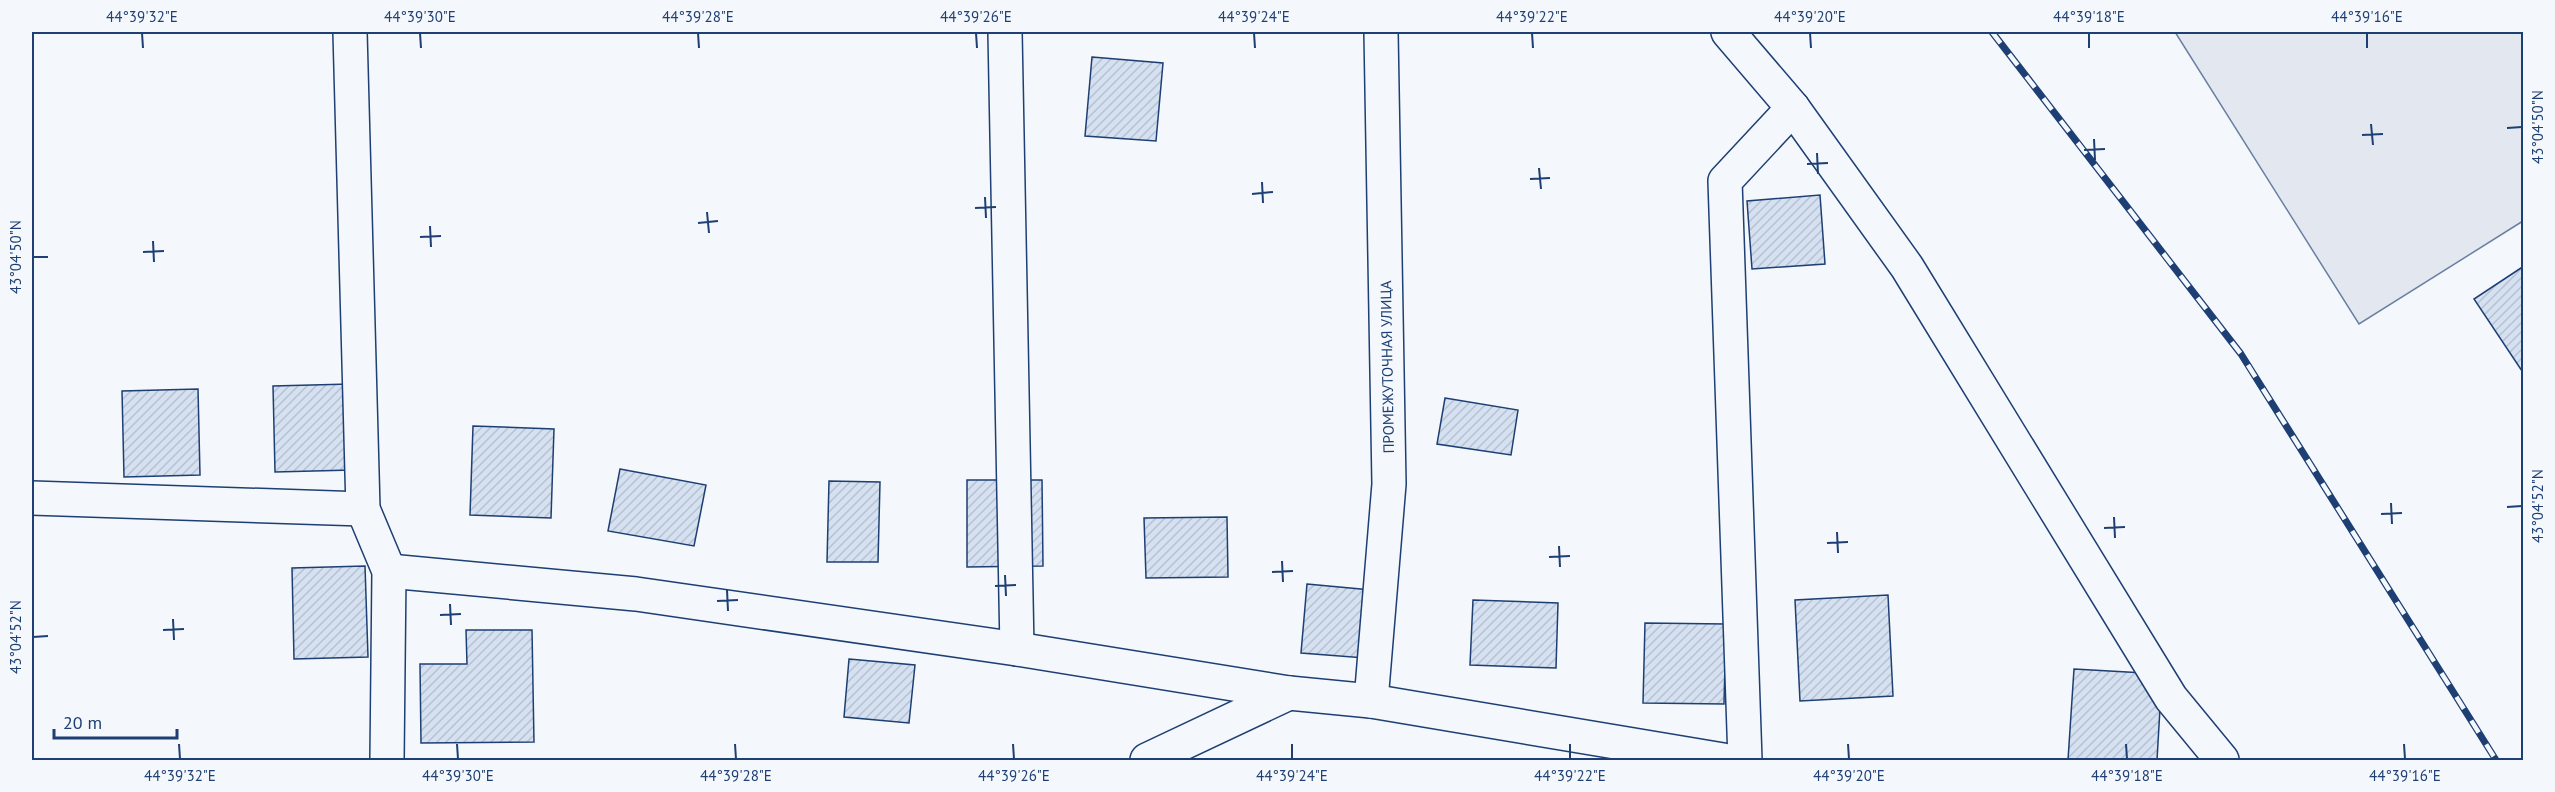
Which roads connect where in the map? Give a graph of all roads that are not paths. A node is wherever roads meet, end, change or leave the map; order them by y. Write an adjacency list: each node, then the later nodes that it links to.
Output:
1 (350, 32): 7 (street)
2 (1005, 32): 9 (street)
3 (1381, 32): 11 (street, ПРОМЕЖУТОЧНАЯ УЛИЦА)
4 (1728, 32): 5 (street)
5 (1793, 108): 15 (street); 16 (street)
6 (32, 498): 7 (street)
7 (363, 509): 8 (street)
8 (389, 571): 9 (street); 12 (street)
9 (1017, 649): 10 (street)
10 (1289, 693): 11 (street); 13 (street)
11 (1371, 701): 14 (street)
12 (387, 760)
13 (1147, 760)
14 (1723, 760)
15 (1745, 760)
16 (2222, 760)

